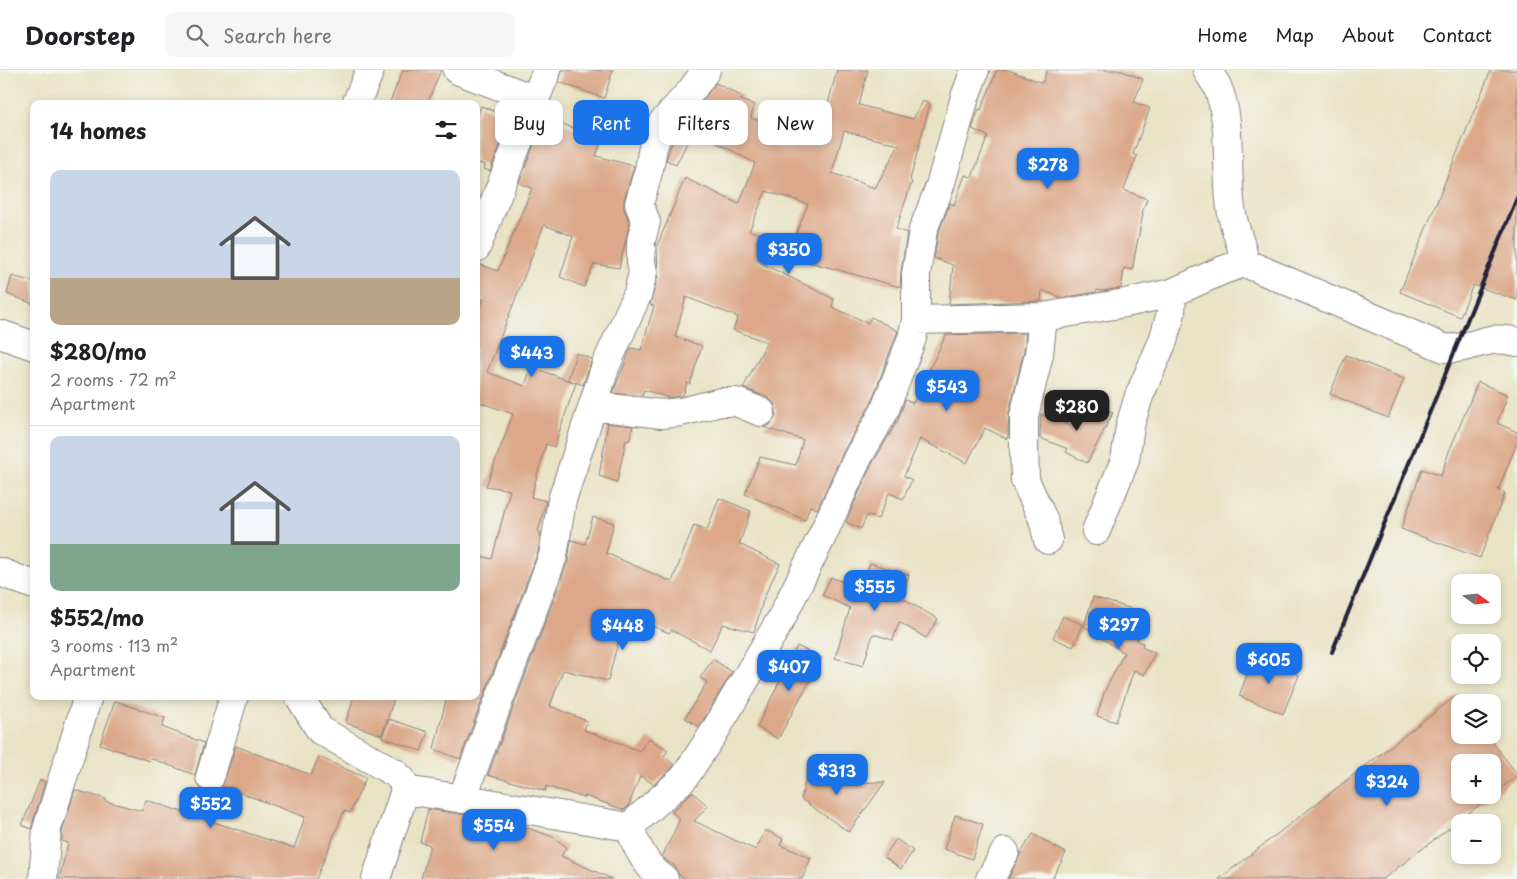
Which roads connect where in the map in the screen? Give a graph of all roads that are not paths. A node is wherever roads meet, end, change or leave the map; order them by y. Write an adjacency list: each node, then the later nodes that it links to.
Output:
1 (370, 70): 7 (street)
2 (457, 70): 8 (street)
3 (547, 70): 8 (street)
4 (706, 70): 18 (street)
5 (975, 70): 14 (street)
6 (1207, 70): 11 (street)
7 (358, 100)
8 (536, 100)
9 (518, 145): 10 (street)
10 (480, 238)
11 (1245, 263): 12 (street); 16 (street)
12 (1172, 293): 13 (street); 20 (street)
13 (1042, 317): 14 (street); 21 (street)
14 (916, 320): 30 (street)
15 (0, 334): 17 (street)
16 (1517, 342)
17 (30, 345)
18 (593, 406): 19 (street); 29 (street)
19 (761, 412)
20 (1096, 531)
21 (1048, 540)
22 (0, 572): 23 (street)
23 (30, 583)
24 (87, 700): 33 (street)
25 (233, 700): 27 (street)
26 (301, 700): 28 (street)
27 (210, 777)
28 (405, 790): 29 (street); 34 (street)
29 (462, 799): 30 (street)
30 (629, 827): 32 (street)
31 (1005, 852): 35 (street)
32 (658, 877)
33 (43, 879)
34 (376, 879)
35 (990, 879)

